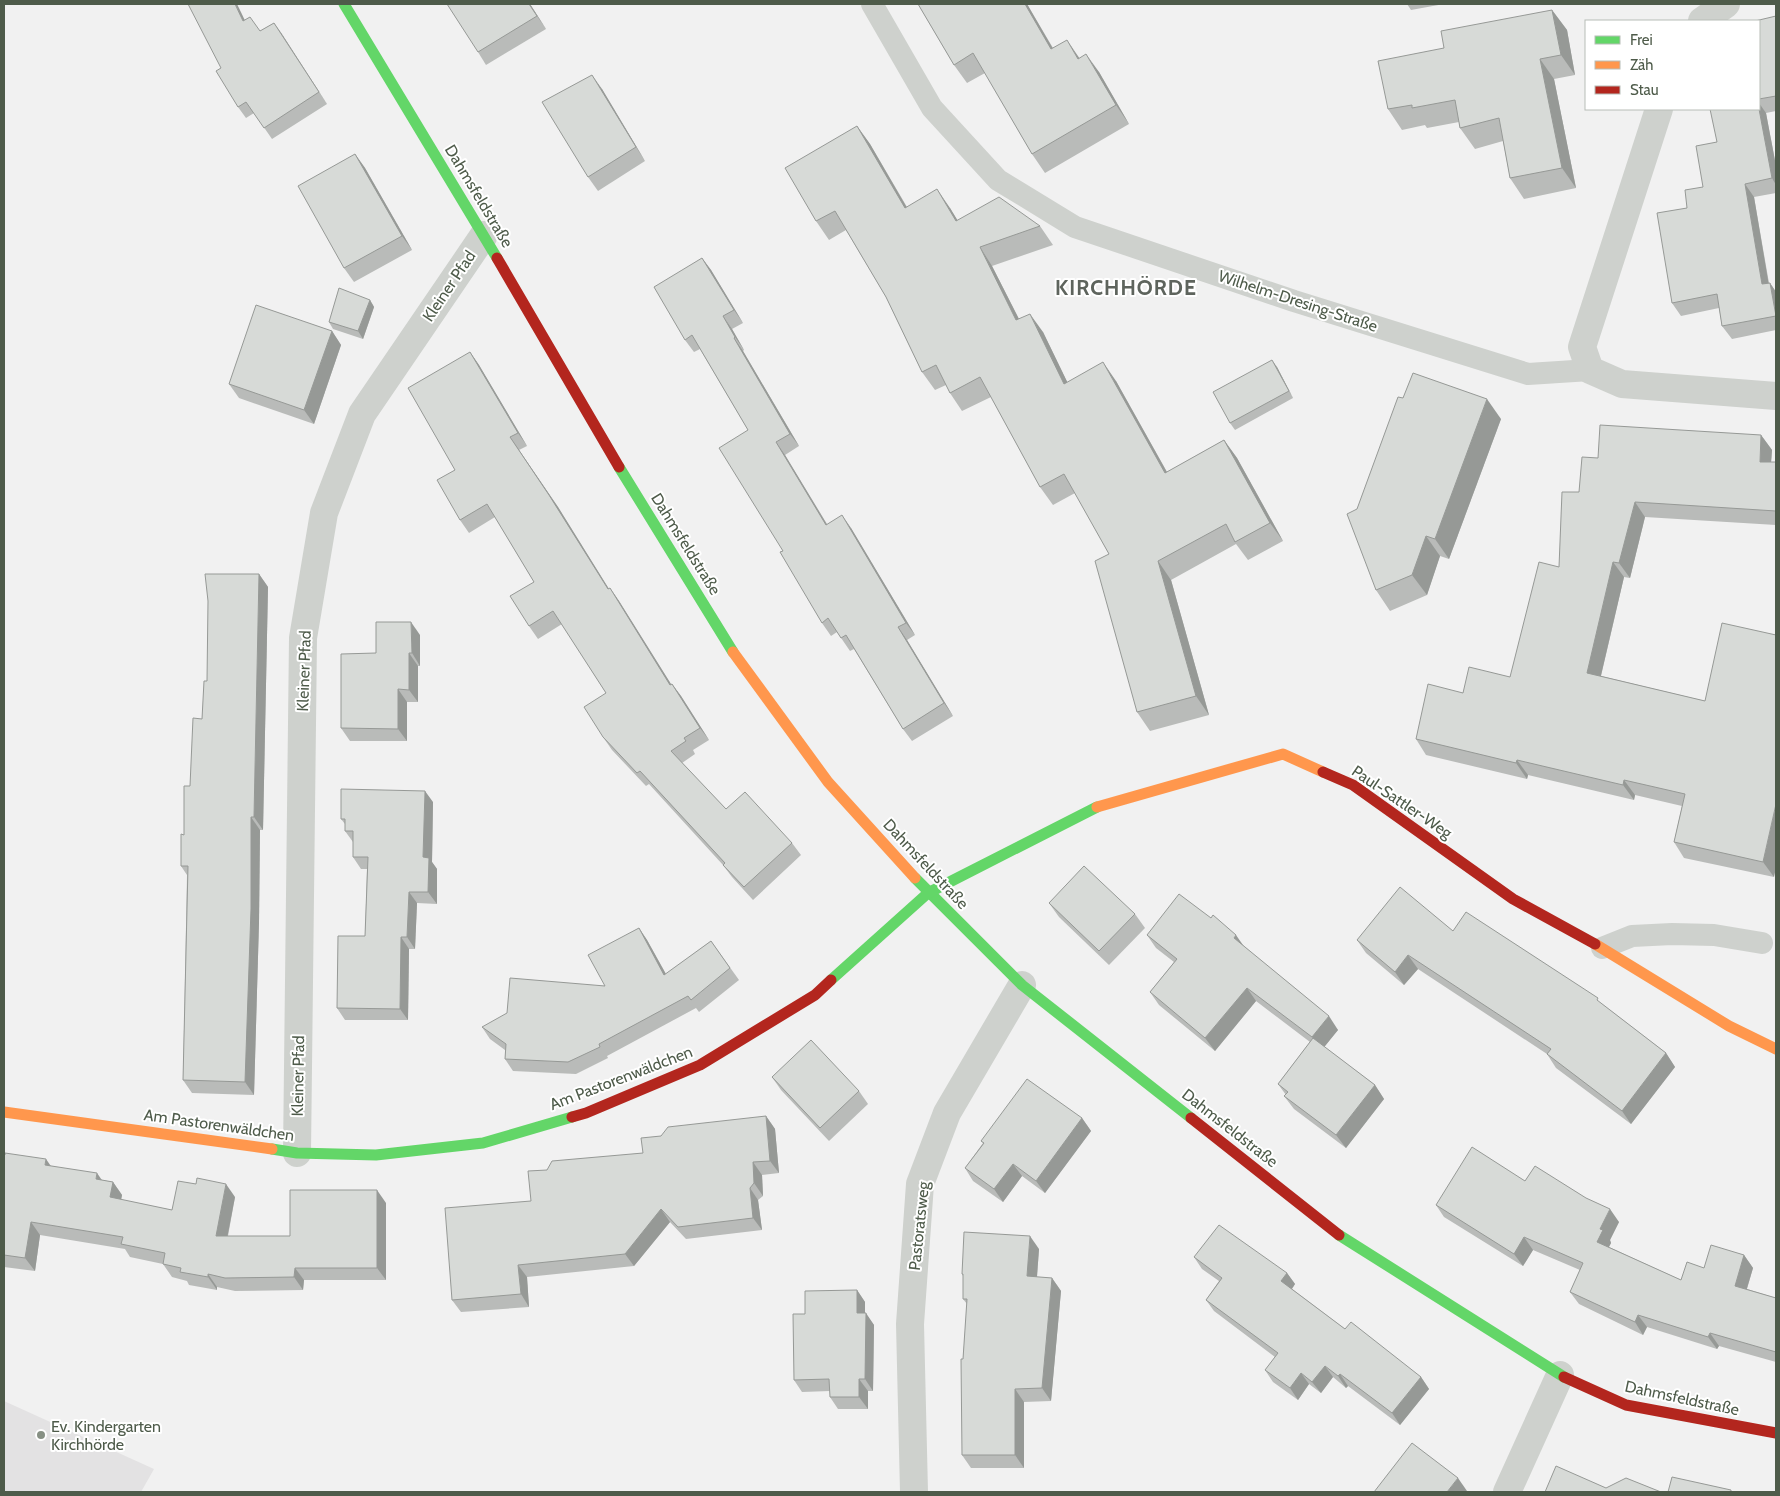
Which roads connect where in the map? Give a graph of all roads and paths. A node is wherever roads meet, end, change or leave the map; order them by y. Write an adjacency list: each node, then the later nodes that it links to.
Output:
1 (344, 4): 6 (street, Dahmsfeldstraße)
2 (872, 4): 7 (lane, Wilhelm-Dresing-Straße)
3 (1726, 4): 4 (street)
4 (1703, 20)
5 (1659, 110): 7 (street)
6 (484, 235): 9 (street, Dahmsfeldstraße); 15 (street, Kleiner Pfad)
7 (1590, 370): 8 (street, Wilhelm-Dresing-Straße)
8 (1776, 396)
9 (928, 893): 11 (street, Paul-Sattler-Weg); 12 (street, Dahmsfeldstraße); 15 (street, Am Pastorenwäldchen)
10 (1762, 943): 11 (lane)
11 (1602, 948): 13 (street, Paul-Sattler-Weg)
12 (1022, 985): 16 (street, Dahmsfeldstraße); 18 (street, Pastoratsweg)
13 (1776, 1049)
14 (4, 1112): 15 (street, Am Pastorenwäldchen)
15 (297, 1153)
16 (1560, 1375): 17 (street, Dahmsfeldstraße); 19 (street)
17 (1776, 1433)
18 (914, 1492)
19 (1507, 1492)

